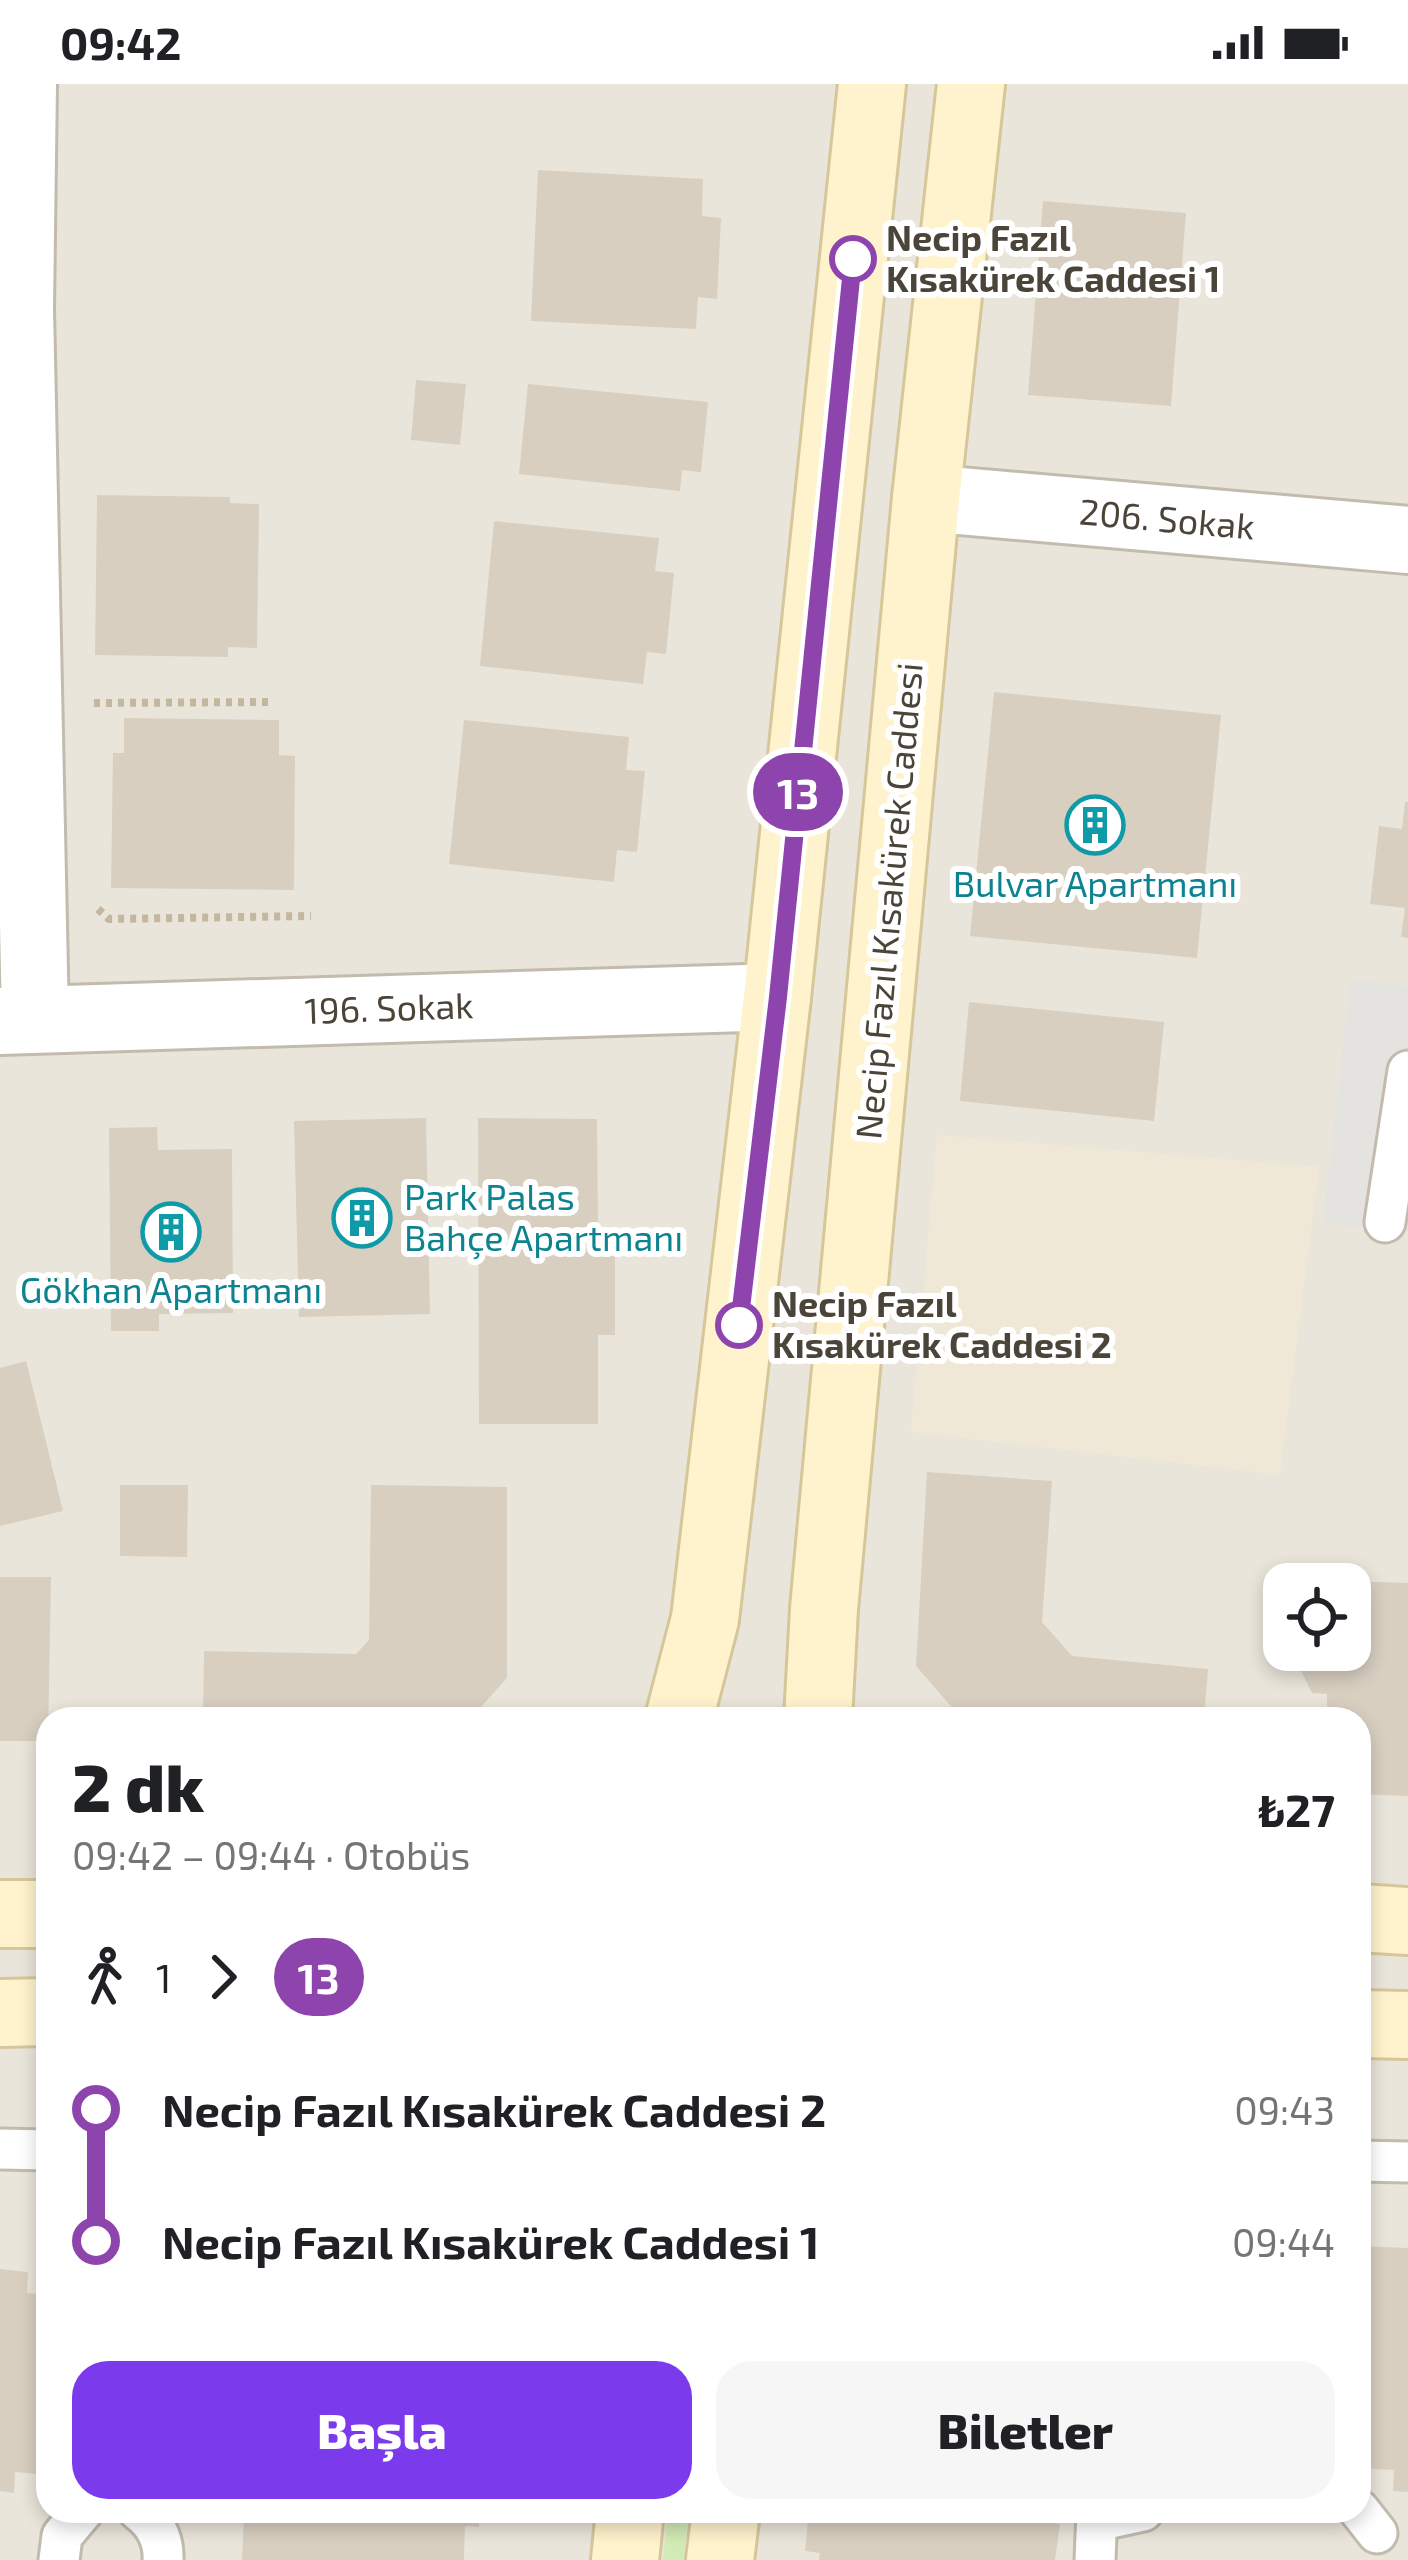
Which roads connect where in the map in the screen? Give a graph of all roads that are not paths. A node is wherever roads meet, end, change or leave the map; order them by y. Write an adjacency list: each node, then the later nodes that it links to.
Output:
1 (22, 84): 4 (street)
2 (872, 84): 7 (main road)
3 (970, 84): 5 (main road, Necip Fazıl Kısakürek Caddesi)
4 (11, 273): 8 (street)
5 (926, 498): 6 (street, 206. Sokak); 12 (main road, Necip Fazıl Kısakürek Caddesi)
6 (1408, 540)
7 (778, 997): 8 (street, 196. Sokak); 11 (main road)
8 (18, 1020)
9 (1408, 1071): 10 (lane)
10 (1385, 1222)
11 (682, 1707)
12 (819, 1707)
13 (0, 1914): 14 (main road)
14 (36, 1914)
15 (1371, 1919): 16 (main road)
16 (1408, 1921)
17 (36, 2012): 18 (main road)
18 (0, 2013)
19 (1371, 2024): 20 (main road)
20 (1408, 2025)
21 (0, 2150): 22 (lane)
22 (36, 2150)
23 (1371, 2161): 24 (lane)
24 (1408, 2162)
25 (73, 2523): 28 (lane)
26 (629, 2523): 29 (main road)
27 (725, 2523): 30 (main road)
28 (59, 2560)
29 (625, 2560)
30 (720, 2560)

